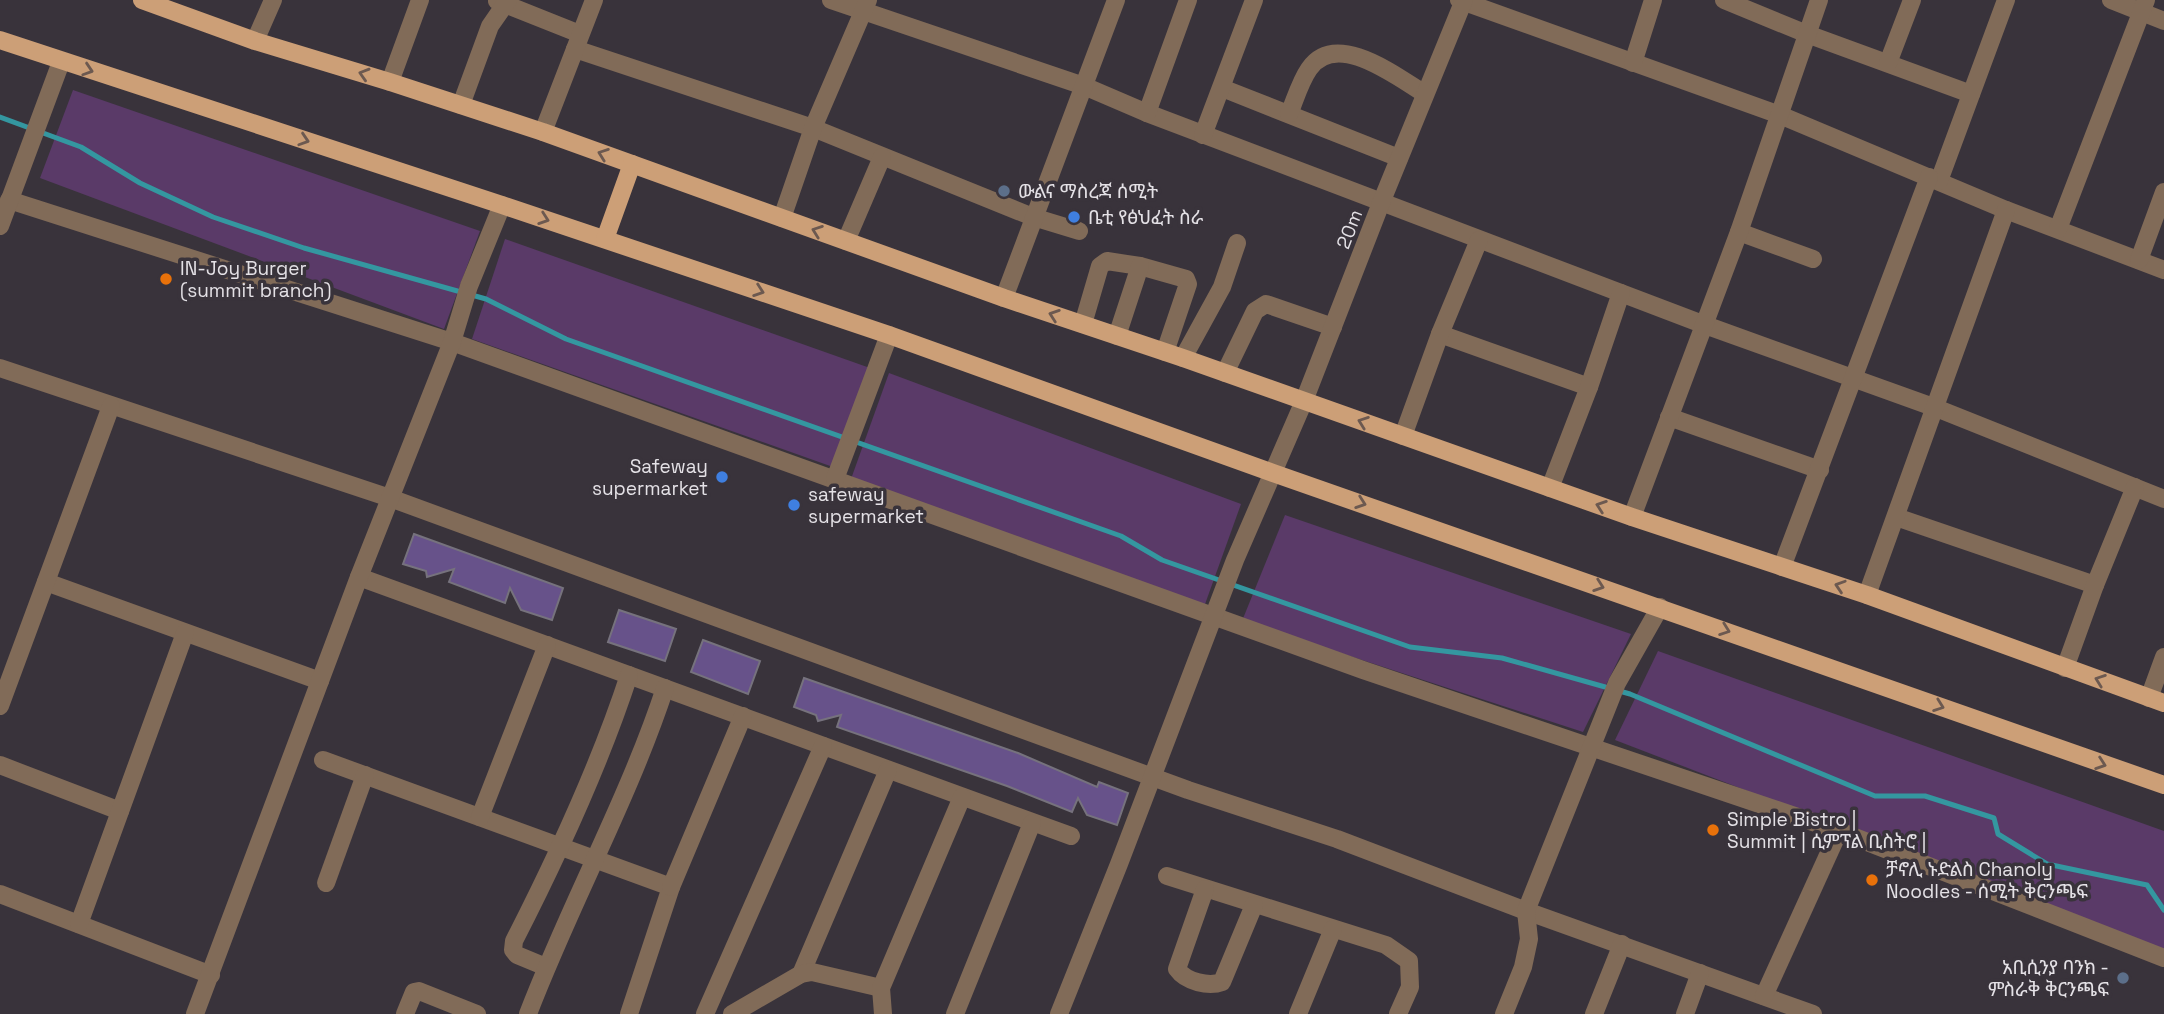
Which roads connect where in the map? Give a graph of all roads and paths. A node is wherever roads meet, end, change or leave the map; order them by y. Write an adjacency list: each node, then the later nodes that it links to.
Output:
1 (142, 0): 22 (main road)
2 (273, 0): 22 (street)
3 (420, 0): 27 (street)
4 (594, 0): 23 (street)
5 (831, 0): 17 (street)
6 (1116, 0): 28 (street)
7 (1188, 0): 33 (street)
8 (1254, 0): 29 (street)
9 (1653, 0): 25 (street)
10 (1724, 0): 20 (street)
11 (1819, 0): 20 (street)
12 (1912, 0): 26 (street)
13 (2007, 0): 31 (street)
14 (2111, 0): 18 (street)
15 (1462, 1): 25 (street); 30 (street, 20m)
16 (502, 2): 23 (street); 32 (street)
17 (866, 6): 28 (street); 36 (street)
18 (2144, 6): 19 (street); 51 (street)
19 (2164, 21)
20 (1807, 34): 26 (street); 35 (street)
21 (0, 40): 24 (main road)
22 (255, 41): 27 (main road, one-way to 22)
23 (578, 42): 36 (street); 37 (street)
24 (61, 62): 44 (street); 46 (main road, one-way to 46)
25 (1633, 63): 35 (street)
26 (1888, 63): 31 (street)
27 (390, 82): 32 (main road)
28 (1084, 86): 33 (street); 48 (street)
29 (1222, 88): 34 (street); 38 (street)
30 (1425, 94): 34 (street); 40 (street, 20m)
31 (1971, 94): 42 (street)
32 (461, 105): 37 (main road)
33 (1147, 113): 38 (street)
34 (1289, 114): 40 (street)
35 (1780, 115): 42 (street); 53 (street)
36 (813, 128): 39 (street); 49 (street)
37 (543, 132): 41 (main road, one-way to 37)
38 (1203, 135): 45 (street)
39 (882, 157): 48 (street); 56 (street)
40 (1399, 158): 45 (street, 20m)
41 (632, 164): 49 (main road); 54 (main road)
42 (1934, 179): 47 (street); 75 (street)
43 (2164, 192): 59 (street)
44 (9, 200): 50 (street); 70 (street)
45 (1381, 203): 55 (street); 66 (street, 20m)
46 (502, 205): 54 (main road, one-way to 54); 70 (street)
47 (2006, 210): 51 (street); 79 (street)
48 (1033, 217): 52 (street); 63 (street)
49 (782, 218): 56 (main road, one-way to 49)
50 (0, 226)
51 (2058, 229): 59 (street)
52 (1079, 231)
53 (1739, 232): 58 (street); 65 (street)
54 (605, 239): 68 (main road, one-way to 68)
55 (1479, 240): 62 (street); 67 (street)
56 (846, 241): 63 (main road)
57 (1237, 243): 72 (street)
58 (1813, 259)
59 (2139, 260): 61 (street)
60 (1140, 266): 64 (street); 69 (street); 71 (street)
61 (2164, 270)
62 (1621, 293): 65 (street); 76 (street)
63 (1004, 298): 64 (main road, one-way to 63)
64 (1083, 324): 69 (main road)
65 (1705, 325): 75 (street); 80 (street)
66 (1333, 327): 74 (street); 77 (street, 20m)
67 (1440, 334): 76 (street); 81 (street)
68 (889, 335): 83 (main road); 84 (street)
69 (1118, 336): 71 (main road)
70 (452, 342): 84 (street); 87 (street)
71 (1165, 352): 72 (main road)
72 (1182, 358): 74 (main road)
73 (0, 368): 78 (street)
74 (1225, 373): 77 (main road)
75 (1854, 377): 79 (street); 82 (street)
76 (1589, 387): 86 (street)
77 (1304, 401): 81 (main road, one-way to 77); 83 (street, 20m)
78 (111, 406): 87 (street); 93 (street)
79 (1936, 408): 85 (street); 90 (street)
80 (1669, 417): 82 (street); 89 (street)
81 (1403, 436): 86 (main road)
82 (1820, 470): 91 (street)
83 (1273, 473): 96 (main road, one-way to 96); 97 (street, 20m)
84 (835, 479): 97 (street)
85 (2135, 487): 88 (street); 94 (street)
86 (1550, 488): 89 (main road, one-way to 86)
87 (390, 498): 92 (street); 116 (street)
88 (2164, 499)
89 (1632, 517): 91 (main road)
90 (1896, 517): 94 (street); 95 (street)
91 (1782, 567): 95 (main road, one-way to 91)
92 (359, 577): 99 (street); 105 (street)
93 (46, 582): 98 (street); 101 (street)
94 (2095, 585): 103 (street)
95 (1867, 595): 103 (main road)
96 (1660, 607): 111 (street); 117 (main road, one-way to 117)
97 (1214, 616): 111 (street); 116 (street, 20m)
98 (185, 632): 105 (street); 119 (street)
99 (547, 645): 104 (street); 120 (street)
100 (0, 651): 101 (street)
101 (18, 657): 108 (street)
102 (2164, 657): 107 (street)
103 (2065, 668): 107 (main road, one-way to 103)
104 (629, 675): 106 (street); 124 (street)
105 (320, 681): 140 (street)
106 (666, 688): 109 (street); 125 (street)
107 (2156, 701)
108 (0, 706)
109 (743, 716): 110 (street); 128 (street)
110 (823, 746): 114 (street); 150 (street)
111 (1592, 747): 122 (street); 132 (street)
112 (323, 760): 115 (street)
113 (0, 765): 119 (street)
114 (888, 769): 118 (street); 139 (street)
115 (365, 775): 120 (street); 127 (street)
116 (1153, 776): 132 (street); 153 (street, 20m)
117 (2164, 785)
118 (961, 797): 121 (street); 141 (street)
119 (120, 811): 133 (street)
120 (481, 817): 124 (street)
121 (1032, 823): 123 (street); 152 (street)
122 (1839, 831): 136 (street); 142 (street)
123 (1071, 836)
124 (562, 846): 125 (street); 137 (street)
125 (596, 860): 128 (street); 137 (street)
126 (1167, 876): 129 (street)
127 (326, 883)
128 (671, 887): 149 (street)
129 (1205, 890): 131 (street); 131 (street)
130 (0, 894): 133 (street)
131 (1254, 905): 134 (street)
132 (1526, 911): 135 (street); 156 (street)
133 (79, 924): 140 (street)
134 (1333, 929): 154 (street); 155 (street)
135 (1622, 944): 138 (street); 157 (street)
136 (2164, 958)
137 (546, 967): 148 (street)
138 (1700, 973): 142 (street); 158 (street)
139 (801, 974): 141 (street); 144 (street)
140 (211, 975): 145 (street)
141 (881, 988): 151 (street)
142 (1764, 996): 143 (street)
143 (1787, 1010): 159 (street)
144 (741, 1012)
145 (195, 1014)
146 (405, 1014): 147 (street)
147 (477, 1014)
148 (528, 1014)
149 (629, 1014)
150 (705, 1014)
151 (883, 1014)
152 (955, 1014)
153 (1059, 1014)
154 (1298, 1014)
155 (1398, 1014)
156 (1504, 1014)
157 (1594, 1014)
158 (1685, 1014)
159 (1812, 1014)

